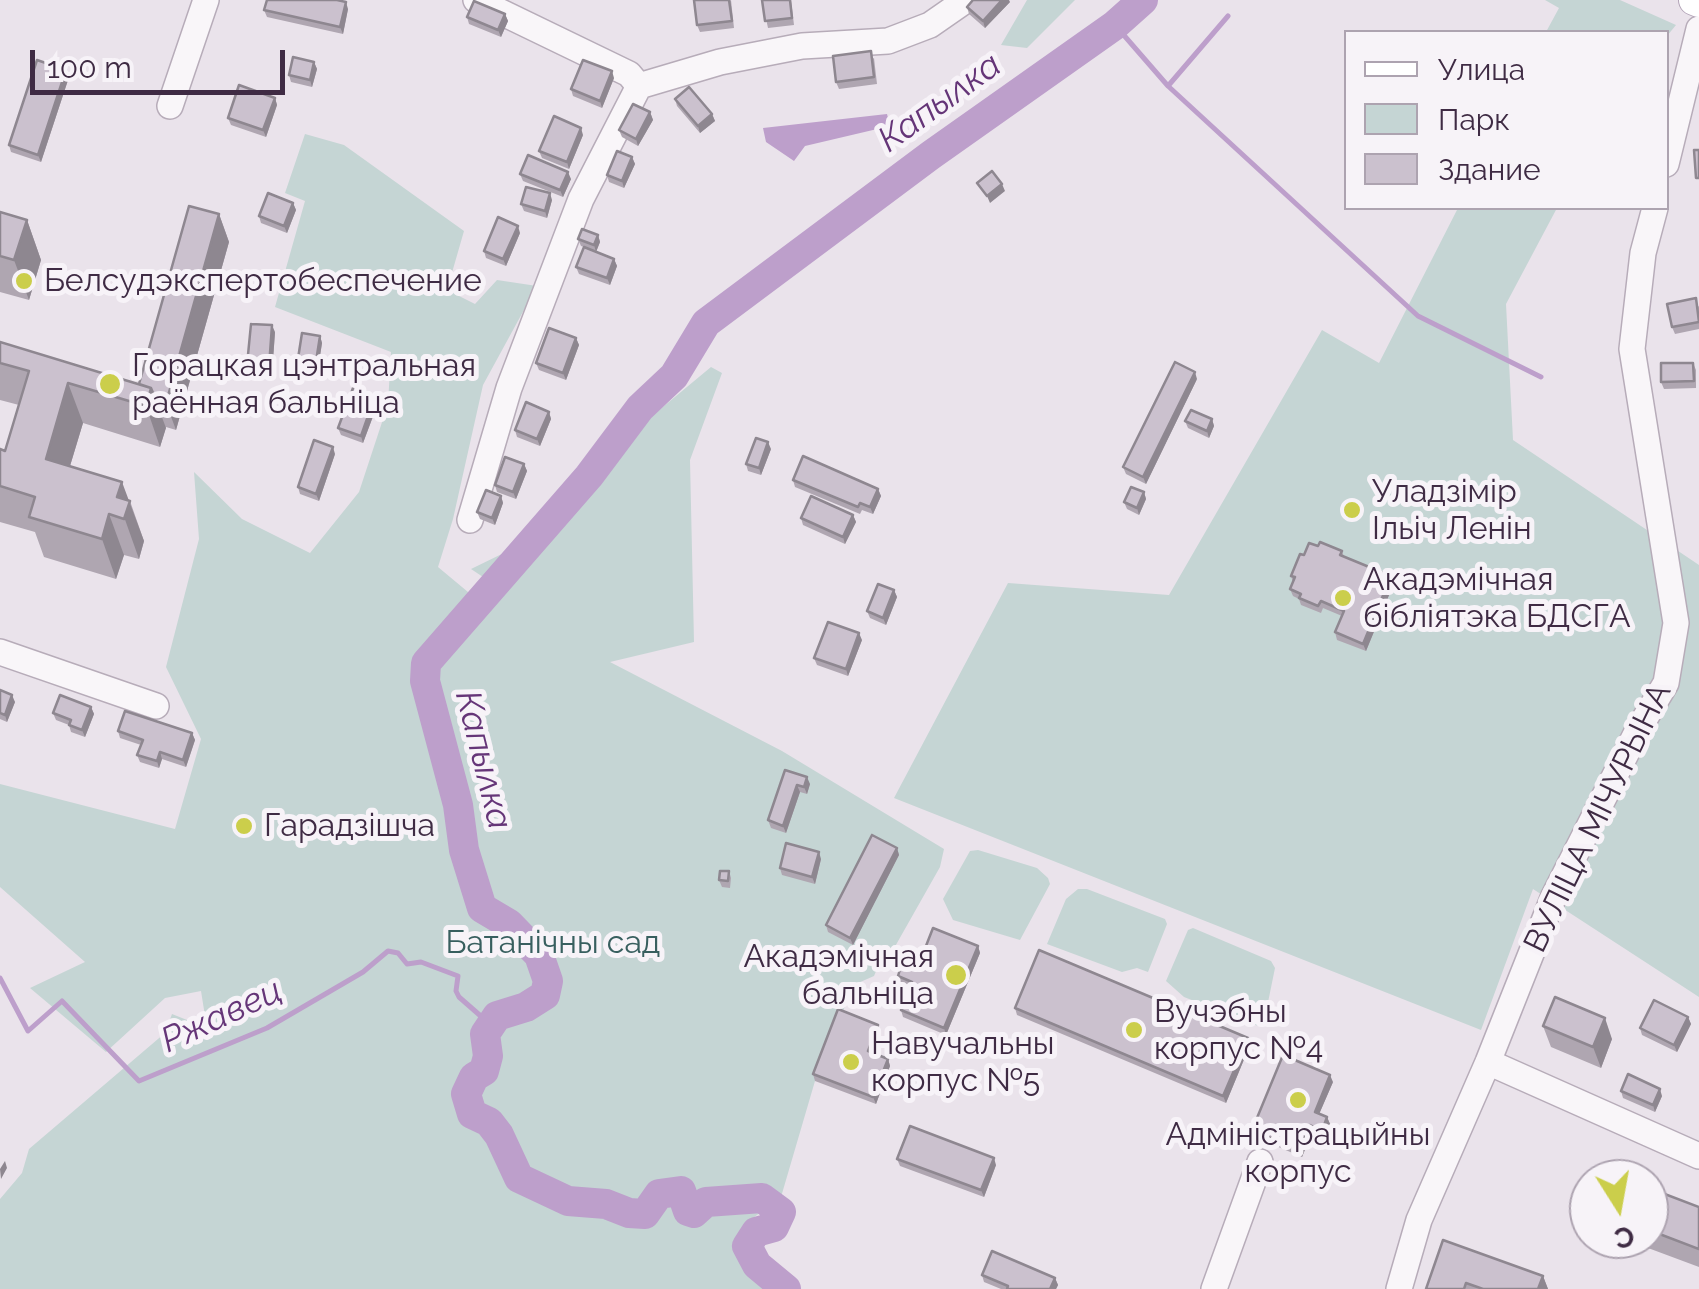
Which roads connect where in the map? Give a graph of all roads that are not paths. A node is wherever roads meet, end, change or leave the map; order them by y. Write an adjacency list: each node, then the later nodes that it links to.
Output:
1 (206, 0): 6 (street)
2 (476, 0): 5 (street)
3 (966, 0): 5 (street)
4 (1699, 29): 7 (street)
5 (639, 86): 9 (street)
6 (170, 106)
7 (1669, 152)
8 (1654, 210): 12 (street, ВУЛІЦА МІЧУРЫНА)
9 (470, 520)
10 (0, 652): 11 (street)
11 (156, 706)
12 (1488, 1062): 13 (street); 16 (street, ВУЛІЦА МІЧУРЫНА)
13 (1699, 1156)
14 (1260, 1162): 15 (street)
15 (1214, 1289)
16 (1399, 1289)

